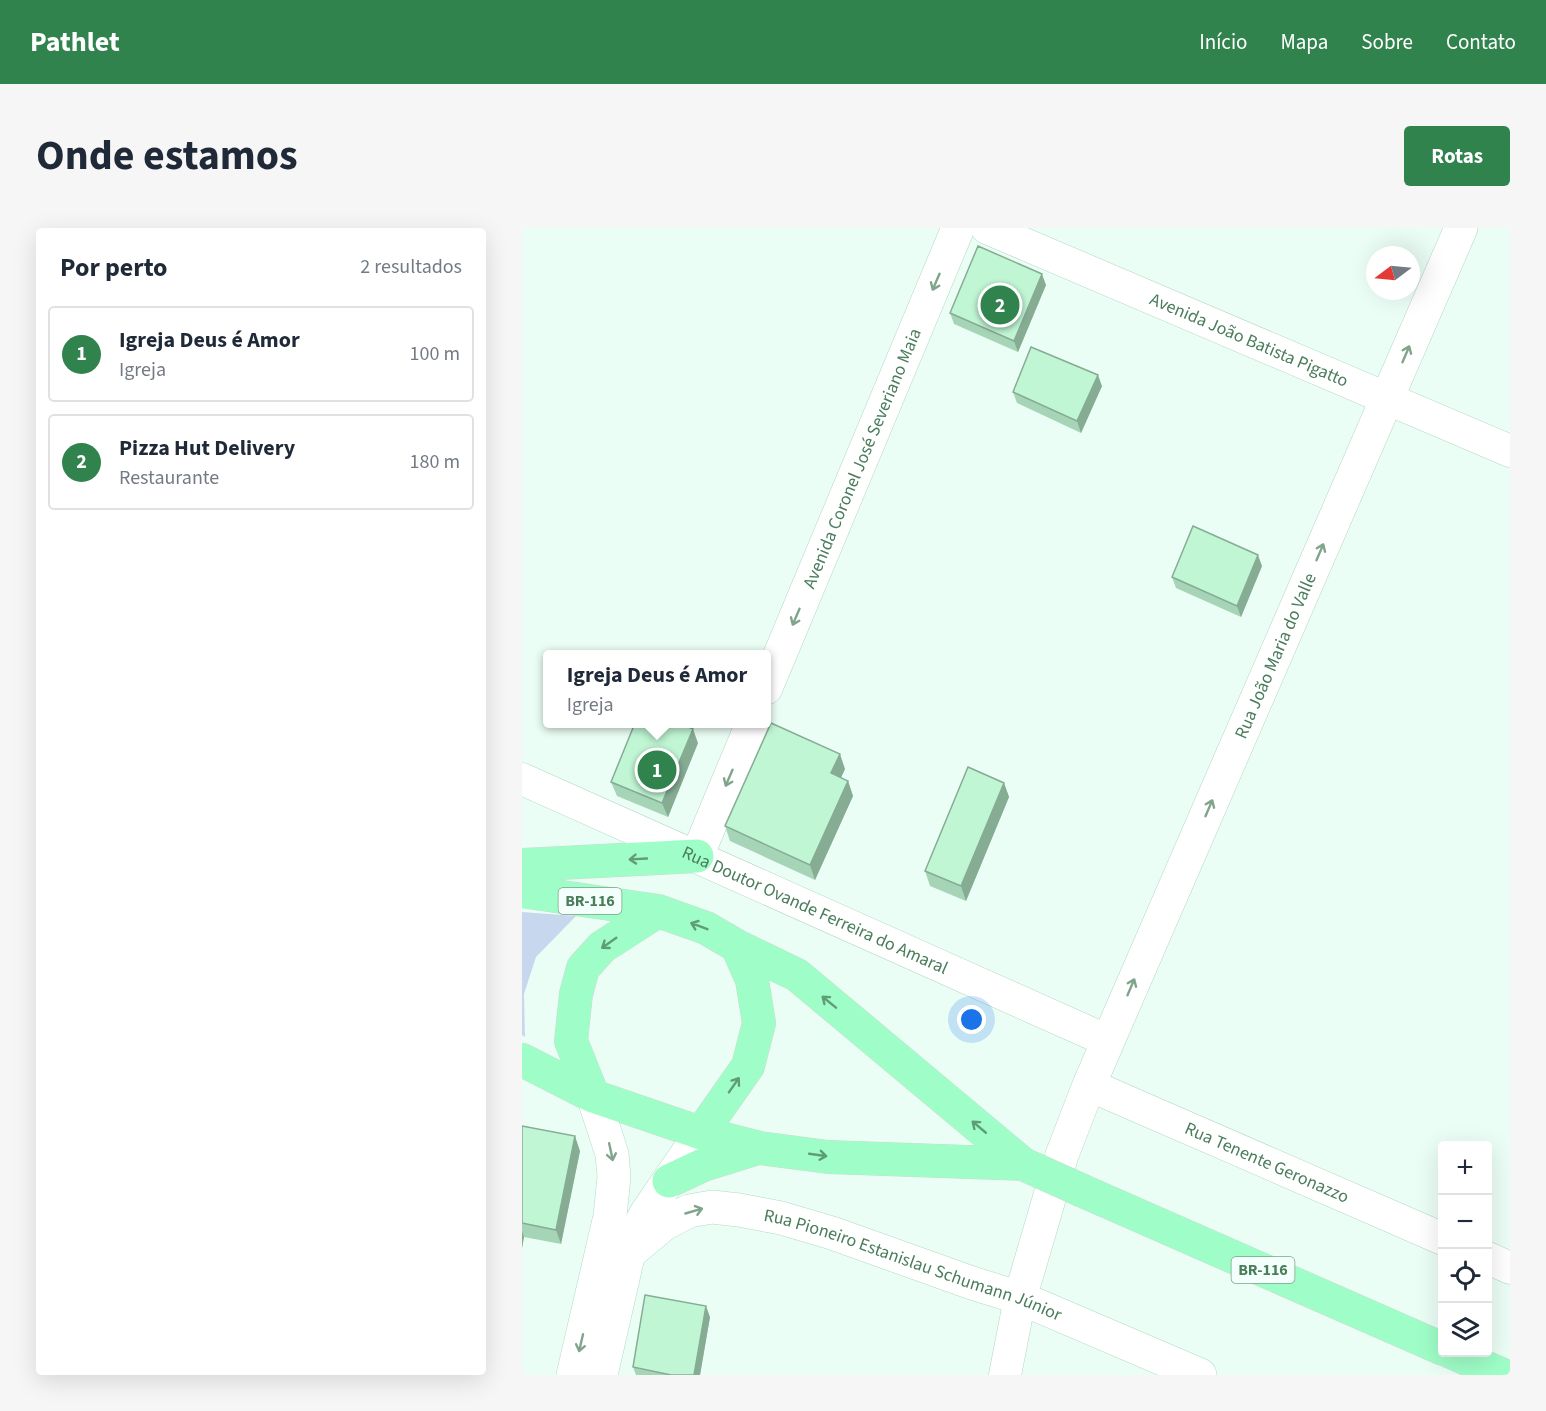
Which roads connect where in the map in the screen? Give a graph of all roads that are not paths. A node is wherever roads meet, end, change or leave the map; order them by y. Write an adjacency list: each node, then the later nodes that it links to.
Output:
1 (958, 228): 6 (street, Avenida Coronel José Severiano Maia, one-way to 6)
2 (987, 228): 4 (street, Avenida João Batista Pigatto)
3 (1461, 228): 4 (street, Rua João Maria do Valle, one-way to 3)
4 (1387, 398): 5 (street, Avenida João Batista Pigatto); 14 (street, Rua João Maria do Valle, one-way to 4)
5 (1510, 451)
6 (771, 676)
7 (750, 728): 9 (street, one-way to 9)
8 (522, 778): 9 (street, Rua Doutor Ovande Ferreira do Amaral)
9 (697, 856): 10 (highway, one-way to 10); 14 (street, Rua Doutor Ovande Ferreira do Amaral)
10 (522, 866)
11 (522, 891): 12 (highway, BR-116)
12 (658, 911): 13 (highway, BR-116, one-way to 12); 17 (highway, one-way to 17)
13 (737, 946): 18 (highway, one-way to 13); 20 (highway, BR-116, one-way to 13)
14 (1108, 1041): 16 (street, Rua João Maria do Valle)
15 (522, 1060): 17 (highway, BR-116)
16 (1089, 1085): 22 (street, Rua Tenente Geronazzo); 26 (street, Rua João Maria do Valle)
17 (593, 1096): 18 (highway, BR-116); 29 (street, one-way to 29)
18 (701, 1133): 19 (highway, BR-116); 21 (street)
19 (760, 1148): 20 (highway, BR-116, one-way to 20); 21 (highway)
20 (1023, 1164): 27 (highway, BR-116, bridge)
21 (669, 1181): 23 (street)
22 (1438, 1237)
23 (628, 1254): 26 (street, Rua Pioneiro Estanislau Schumann Júnior, one-way to 26); 30 (street)
24 (1492, 1260): 25 (street)
25 (1510, 1268)
26 (1020, 1298): 31 (street); 32 (street, Rua Pioneiro Estanislau Schumann Júnior)
27 (1438, 1347)
28 (1460, 1357): 33 (highway)
29 (573, 1375)
30 (601, 1375)
31 (1005, 1375)
32 (1200, 1375)
33 (1503, 1375)

